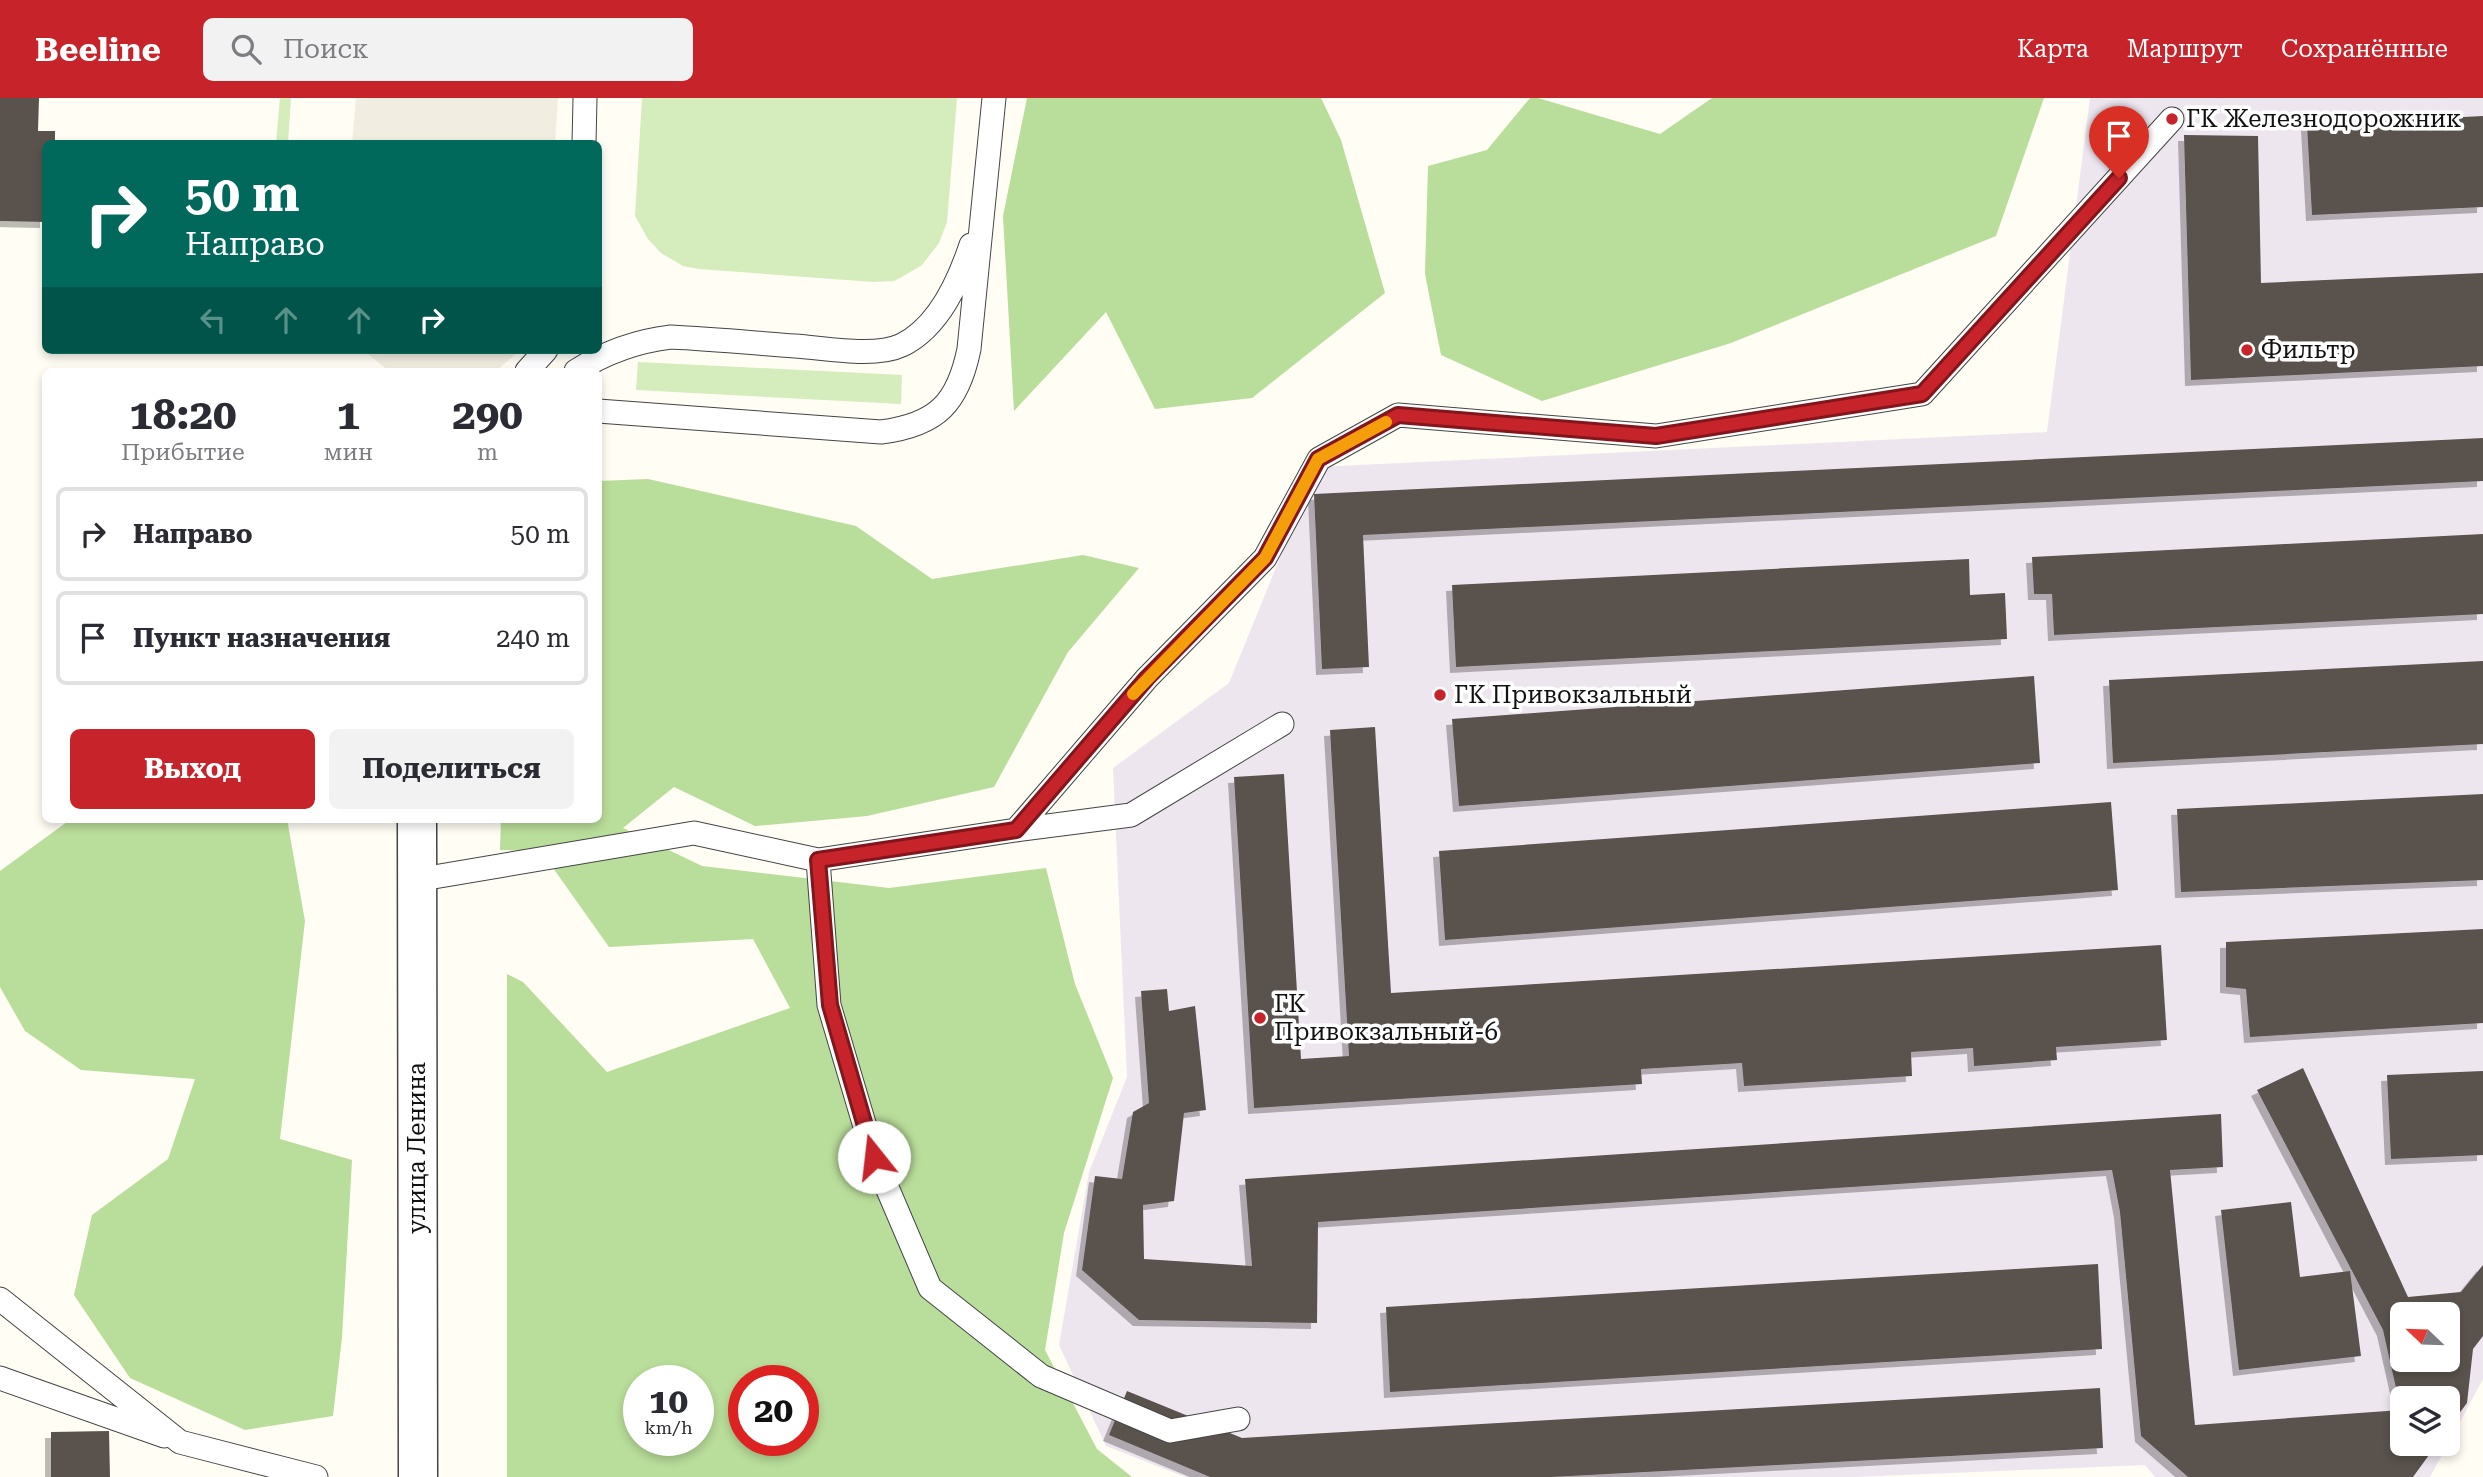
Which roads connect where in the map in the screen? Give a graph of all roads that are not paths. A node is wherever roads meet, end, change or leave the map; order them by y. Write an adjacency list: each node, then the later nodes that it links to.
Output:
1 (585, 98): 4 (lane)
2 (994, 98): 5 (lane)
3 (2172, 120): 12 (lane)
4 (584, 140)
5 (983, 203): 8 (lane); 9 (lane)
6 (542, 354): 7 (lane)
7 (530, 368)
8 (582, 368)
9 (602, 411)
10 (1282, 724): 12 (lane)
11 (417, 823): 14 (street, улица Ленина)
12 (1016, 830): 13 (lane)
13 (818, 860): 14 (lane); 17 (lane)
14 (416, 880): 20 (street, улица Ленина)
15 (0, 1298): 18 (lane)
16 (0, 1378): 18 (lane)
17 (1238, 1419)
18 (180, 1442): 19 (lane)
19 (316, 1477)
20 (418, 1477)

